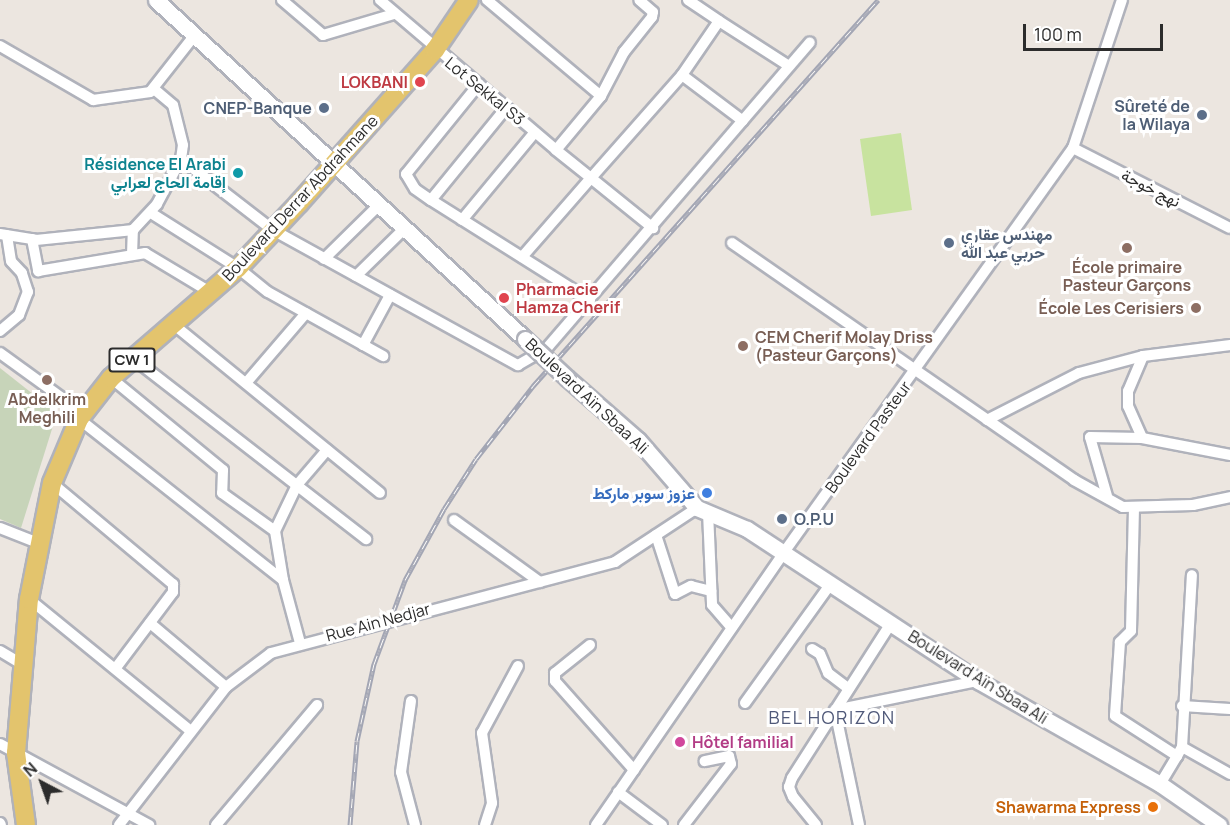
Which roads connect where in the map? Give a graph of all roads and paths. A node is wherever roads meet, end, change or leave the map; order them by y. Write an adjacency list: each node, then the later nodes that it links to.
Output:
1 (156, 0): 11 (main road, Boulevard Aïn Sbaa Ali)
2 (282, 0): 9 (street)
3 (380, 0): 9 (street, Lot Sekkal S3)
4 (487, 0): 19 (street)
5 (688, 0): 10 (street)
6 (1122, 0): 23 (street, Boulevard Pasteur)
7 (645, 2): 19 (street)
8 (463, 3): 14 (main road, Boulevard Derrar Abdrahmane / CW 1)
9 (394, 14): 14 (street, Lot Sekkal S3)
10 (719, 21): 15 (street); 16 (street)
11 (194, 36): 18 (street); 26 (main road, Boulevard Aïn Sbaa Ali)
12 (810, 42): 15 (street)
13 (0, 46): 18 (street)
14 (435, 50): 17 (street, Lot Sekkal S3); 26 (main road, Boulevard Derrar Abdrahmane / CW 1)
15 (789, 66): 21 (street)
16 (682, 75): 21 (street); 27 (street)
17 (479, 84): 20 (street, Lot Sekkal S3); 28 (street)
18 (154, 88): 25 (street)
19 (601, 96): 24 (street)
20 (506, 108): 22 (street, Lot Sekkal S3); 28 (street)
21 (743, 122): 33 (street)
22 (535, 132): 24 (street, Lot Sekkal S3); 31 (street)
23 (1073, 148): 34 (street, نهج خوجة); 57 (street, Boulevard Pasteur)
24 (556, 150): 27 (street, Lot Sekkal S3)
25 (181, 159): 30 (street); 36 (street)
26 (336, 162): 29 (main road, Boulevard Aïn Sbaa Ali); 36 (main road, Boulevard Derrar Abdrahmane / CW 1)
27 (591, 178): 33 (street, Lot Sekkal S3); 41 (street)
28 (431, 201): 31 (street)
29 (380, 204): 32 (main road, Boulevard Aïn Sbaa Ali); 42 (street)
30 (151, 213): 35 (street); 43 (street)
31 (462, 220): 41 (street)
32 (404, 228): 44 (street); 71 (main road, Boulevard Aïn Sbaa Ali, bridge)
33 (653, 228): 47 (street)
34 (1230, 228)
35 (133, 230): 38 (street); 40 (street)
36 (273, 230): 42 (street); 43 (main road, Boulevard Derrar Abdrahmane / CW 1)
37 (3, 235): 38 (street); 50 (street)
38 (32, 239): 40 (street)
39 (732, 243): 57 (street)
40 (132, 255): 45 (street)
41 (522, 257): 47 (street)
42 (324, 258): 44 (street)
43 (238, 268): 45 (main road, Boulevard Derrar Abdrahmane / CW 1); 48 (street)
44 (356, 276): 46 (street)
45 (210, 292): 49 (main road, Boulevard Derrar Abdrahmane / CW 1)
46 (390, 295): 47 (street); 51 (street)
47 (590, 300)
48 (306, 313): 51 (street); 59 (street)
49 (173, 324): 56 (main road, Boulevard Derrar Abdrahmane / CW 1); 59 (street)
50 (0, 331)
51 (363, 345): 54 (street)
52 (1230, 345): 55 (street)
53 (0, 353): 60 (street)
54 (383, 356)
55 (1143, 356): 61 (street); 62 (street)
56 (134, 359): 58 (main road, Boulevard Derrar Abdrahmane / CW 1); 66 (street)
57 (915, 371): 61 (street); 78 (street, Boulevard Pasteur)
58 (111, 378): 60 (main road, Boulevard Derrar Abdrahmane / CW 1); 74 (street)
59 (246, 383): 63 (street)
60 (81, 416): 65 (main road, Boulevard Derrar Abdrahmane / CW 1); 80 (street)
61 (987, 420): 68 (street)
62 (1142, 438): 64 (street); 68 (street)
63 (327, 450): 66 (street); 67 (street)
64 (1230, 455)
65 (52, 483): 77 (main road, Boulevard Derrar Abdrahmane / CW 1); 85 (street)
66 (297, 485): 74 (street); 76 (street)
67 (380, 493)
68 (1107, 496): 70 (street)
69 (1230, 497): 70 (street)
70 (1134, 508): 106 (street)
71 (702, 510): 75 (street, Rue Ain Nedjar); 78 (main road, Boulevard Aïn Sbaa Ali); 83 (street)
72 (454, 520): 81 (street)
73 (0, 528): 77 (street)
74 (275, 531): 80 (street)
75 (656, 535): 81 (street, Rue Ain Nedjar); 83 (street)
76 (366, 539)
77 (38, 543): 84 (main road, Boulevard Derrar Abdrahmane / CW 1)
78 (782, 555): 82 (main road, Boulevard Aïn Sbaa Ali); 87 (street, Boulevard Pasteur)
79 (1192, 575): 101 (street)
80 (283, 580): 88 (street)
81 (540, 582): 88 (street, Rue Ain Nedjar)
82 (829, 586): 86 (main road, Boulevard Aïn Sbaa Ali); 99 (street)
83 (711, 591): 87 (street)
84 (29, 599): 92 (main road, Boulevard Derrar Abdrahmane / CW 1); 94 (street)
85 (150, 623): 94 (street); 96 (street)
86 (891, 623): 95 (main road, Boulevard Aïn Sbaa Ali); 97 (street)
87 (732, 628): 108 (street, Boulevard Pasteur)
88 (300, 643): 96 (street, Rue Ain Nedjar)
89 (590, 645): 108 (street)
90 (812, 649): 97 (street)
91 (0, 651): 92 (street)
92 (23, 665): 105 (main road, Boulevard Derrar Abdrahmane / CW 1)
93 (518, 666): 118 (street)
94 (115, 669): 104 (street)
95 (978, 681): 103 (street); 110 (main road, Boulevard Aïn Sbaa Ali)
96 (226, 687): 104 (street, Rue Ain Nedjar)
97 (849, 688): 103 (street)
98 (411, 701): 117 (street)
99 (745, 703)
100 (317, 705): 116 (street)
101 (1182, 706): 102 (street); 106 (street)
102 (1230, 709)
103 (835, 710): 122 (street); 123 (street)
104 (191, 731): 112 (street, Rue Ain Nedjar)
105 (8, 748): 112 (street); 113 (main road, Boulevard Derrar Abdrahmane / CW 1)
106 (1179, 751): 109 (street); 110 (street)
107 (705, 761): 121 (street)
108 (633, 770): 111 (street, Boulevard Pasteur)
109 (1230, 774)
110 (1160, 784): 124 (main road, Boulevard Aïn Sbaa Ali)
111 (618, 792): 119 (street, Boulevard Pasteur); 120 (street)
112 (126, 815): 114 (street, Rue Ain Nedjar); 115 (street)
113 (26, 825)
114 (120, 825)
115 (149, 825)
116 (216, 825)
117 (415, 825)
118 (485, 825)
119 (597, 825)
120 (662, 825)
121 (684, 825)
122 (816, 825)
123 (859, 825)
124 (1219, 825)

